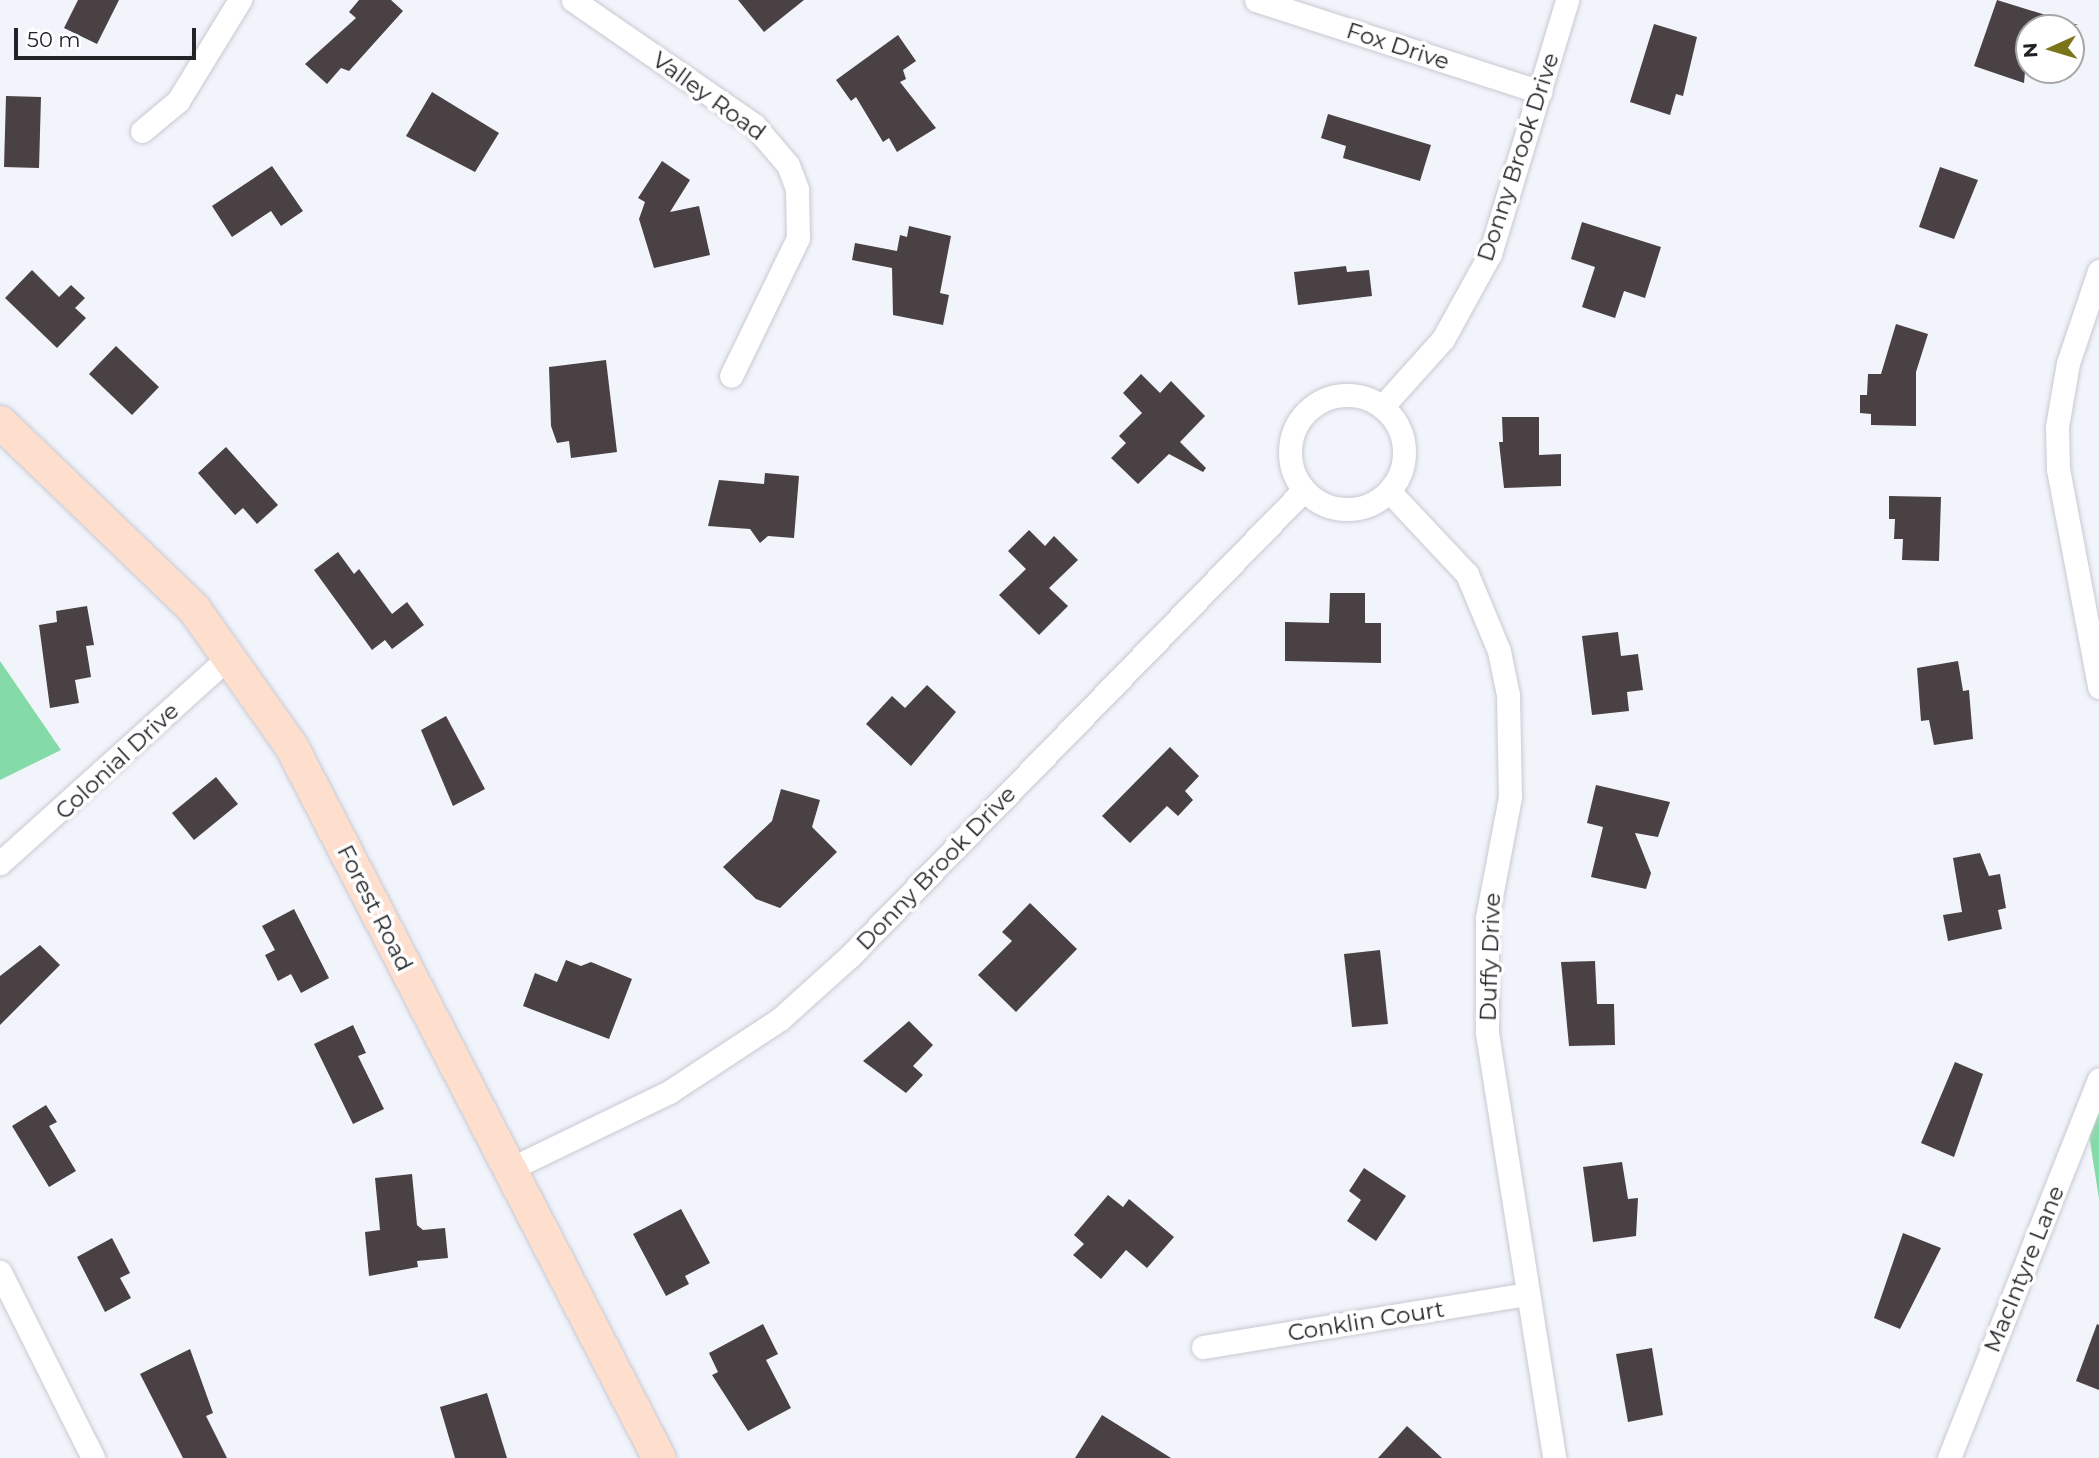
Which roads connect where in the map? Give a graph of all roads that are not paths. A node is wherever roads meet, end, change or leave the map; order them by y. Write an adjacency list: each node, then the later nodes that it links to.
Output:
1 (240, 0): 6 (street)
2 (573, 0): 8 (street, Valley Road)
3 (1256, 0): 5 (street, Fox Drive)
4 (1567, 0): 5 (street, Donny Brook Drive)
5 (1540, 92): 9 (street, Donny Brook Drive)
6 (142, 131)
7 (2099, 271): 14 (street)
8 (732, 376)
9 (1382, 407): 11 (street); 12 (street)
10 (0, 422): 13 (main road, Forest Road)
11 (1304, 490): 12 (street); 17 (street, Donny Brook Drive)
12 (1389, 491): 19 (street, Duffy Drive)
13 (231, 656): 15 (street, Colonial Drive); 17 (main road, Forest Road)
14 (2099, 687)
15 (0, 863)
16 (2099, 1080): 24 (street, MacIntyre Lane)
17 (510, 1169): 22 (main road, Forest Road)
18 (0, 1272): 21 (street)
19 (1528, 1294): 20 (street, Conklin Court); 23 (street, Duffy Drive)
20 (1203, 1347)
21 (93, 1458)
22 (659, 1458)
23 (1554, 1458)
24 (1949, 1458)

